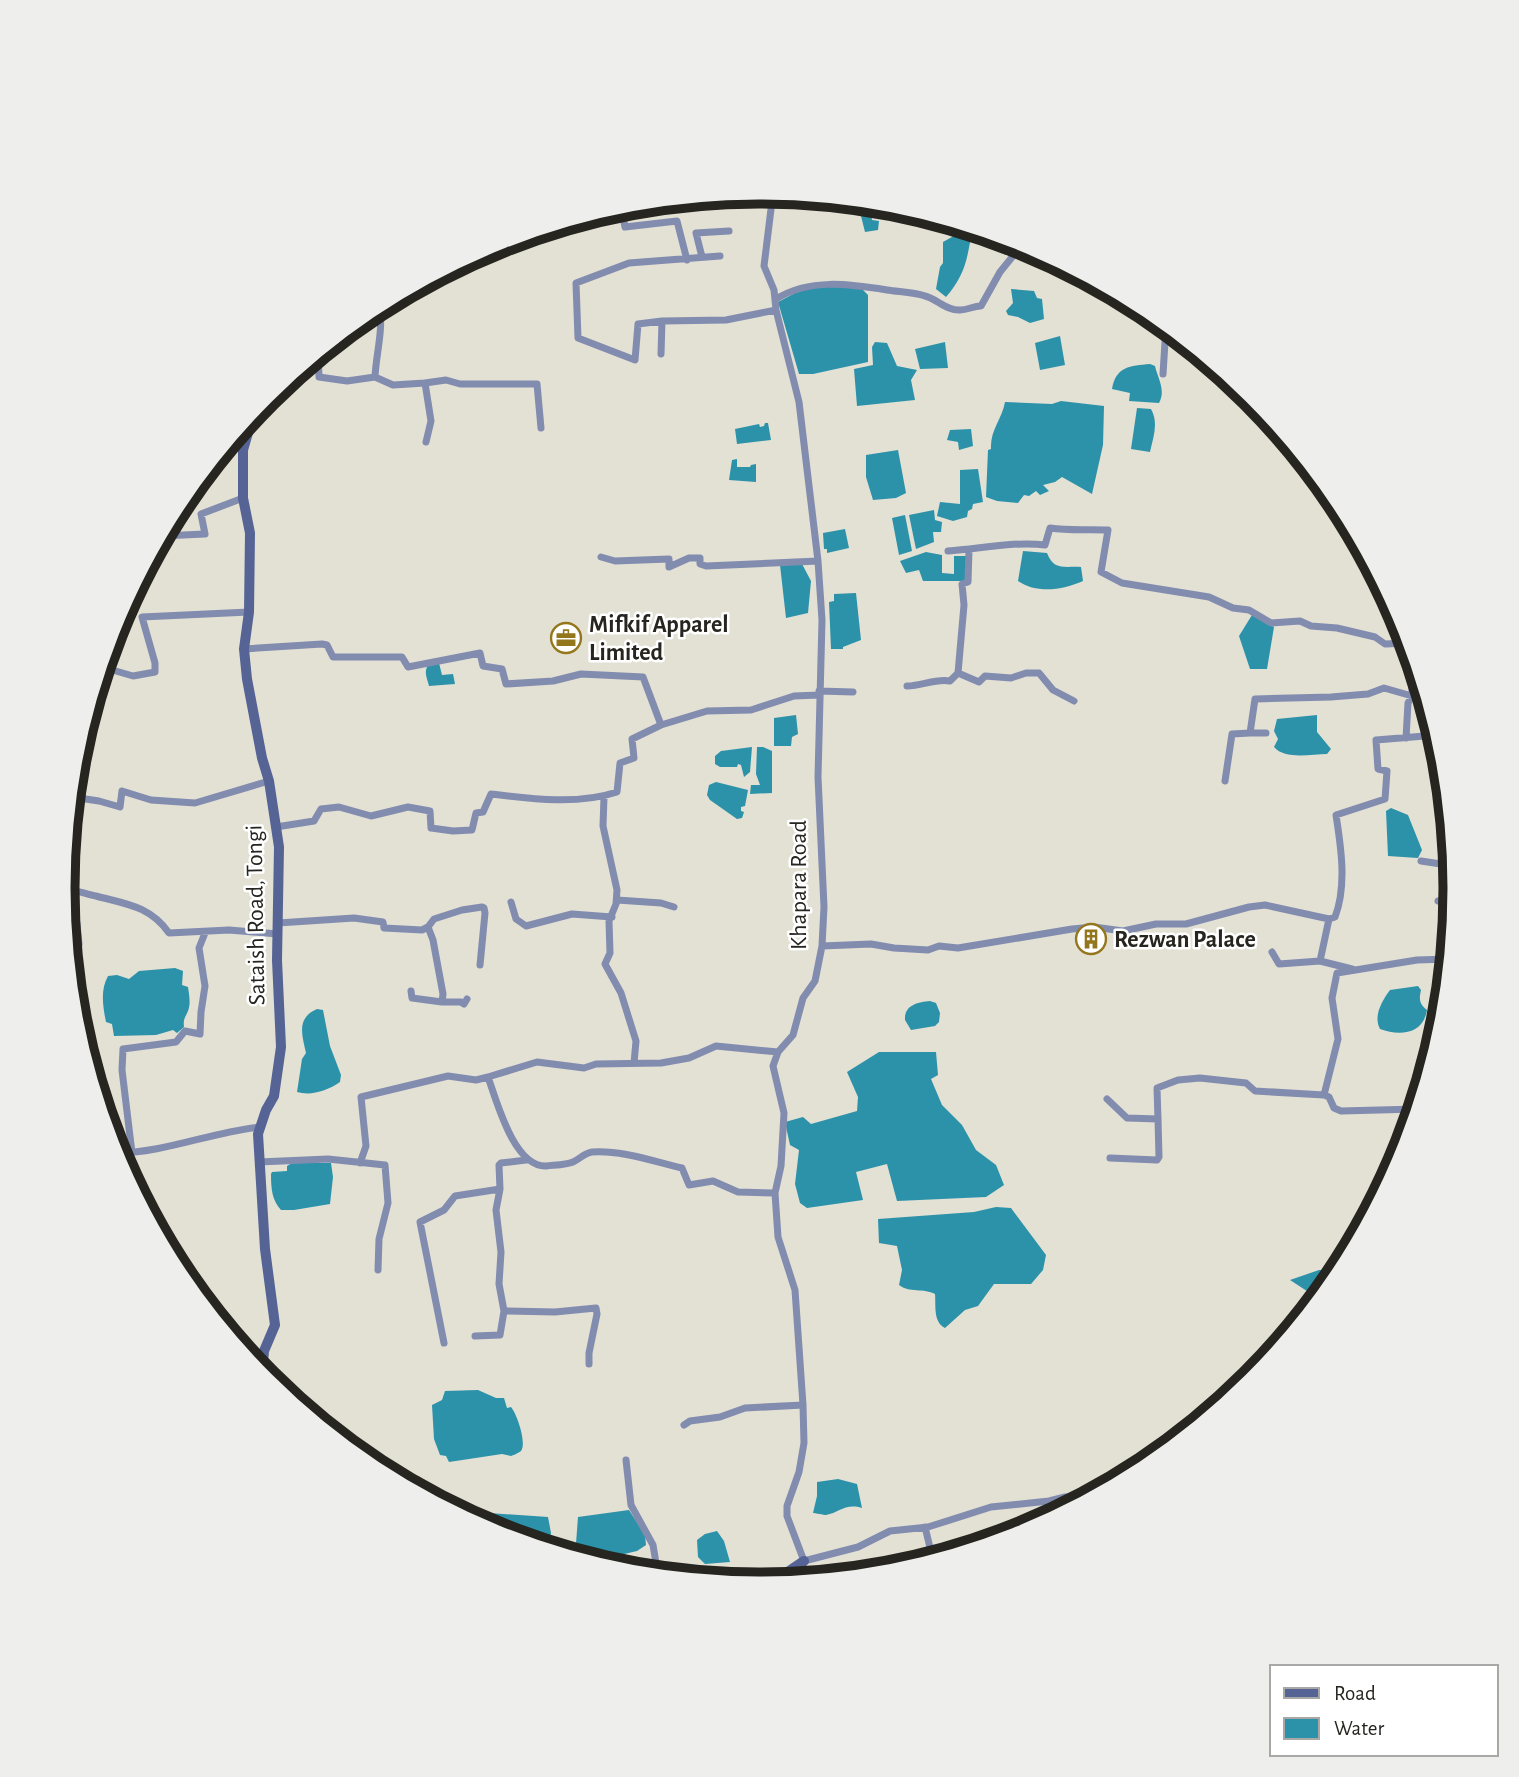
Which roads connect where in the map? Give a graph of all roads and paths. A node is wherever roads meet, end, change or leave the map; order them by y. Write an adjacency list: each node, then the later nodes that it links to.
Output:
1 (771, 204): 8 (street, Khapara Road)
2 (623, 218): 7 (street)
3 (729, 231): 6 (street)
4 (1013, 253): 8 (street)
5 (720, 256): 6 (street)
6 (702, 257): 7 (street)
7 (687, 260): 11 (street)
8 (776, 299): 9 (street, Khapara Road)
9 (776, 310): 11 (street); 26 (street, Khapara Road)
10 (381, 318): 16 (street)
11 (662, 321): 13 (street)
12 (1165, 338): 15 (street)
13 (661, 354)
14 (318, 366): 16 (street)
15 (1163, 374)
16 (375, 377): 17 (street)
17 (425, 383): 18 (street); 20 (street)
18 (541, 428)
19 (248, 434): 21 (street, Sataish Road, Tongi)
20 (426, 442)
21 (243, 498): 22 (street); 27 (street, Sataish Road, Tongi)
22 (174, 535)
23 (969, 550): 24 (street); 28 (street); 31 (street)
24 (948, 551)
25 (601, 557): 26 (street)
26 (818, 561): 35 (street, Khapara Road)
27 (249, 612): 29 (street, Sataish Road, Tongi); 30 (street)
28 (1398, 643)
29 (244, 649): 38 (street); 43 (street, Sataish Road, Tongi)
30 (112, 670)
31 (958, 673): 33 (street); 37 (street)
32 (1412, 685): 36 (street)
33 (907, 686)
34 (853, 692): 35 (street)
35 (819, 693): 38 (street); 63 (street, Khapara Road)
36 (1412, 696): 39 (street); 42 (street)
37 (1074, 701)
38 (661, 725): 45 (street)
39 (1250, 733): 40 (street); 44 (street)
40 (1266, 733)
41 (1426, 736): 42 (street)
42 (1406, 738): 58 (street)
43 (269, 781): 46 (street); 47 (street, Sataish Road, Tongi)
44 (1224, 781)
45 (604, 797): 47 (street); 54 (street)
46 (81, 799)
47 (276, 827): 60 (street, Sataish Road, Tongi)
48 (1421, 862): 49 (street)
49 (1443, 865)
50 (75, 891): 61 (street)
51 (1438, 901): 53 (street)
52 (511, 902): 56 (street)
53 (1443, 902)
54 (616, 904): 55 (street); 56 (street)
55 (674, 907)
56 (612, 917): 73 (street)
57 (76, 918): 62 (street)
58 (1329, 919): 63 (street); 66 (street)
59 (428, 927): 60 (street); 67 (street); 71 (street)
60 (278, 928): 61 (street); 79 (street, Sataish Road, Tongi)
61 (205, 933): 81 (street)
62 (78, 944)
63 (822, 946): 72 (street, Khapara Road)
64 (1272, 952): 66 (street)
65 (1440, 959): 68 (street)
66 (1320, 961): 68 (street)
67 (480, 965)
68 (1356, 970): 75 (street)
69 (411, 991): 71 (street)
70 (467, 999): 71 (street)
71 (442, 1002)
72 (778, 1052): 73 (street); 87 (street)
73 (634, 1063): 74 (street)
74 (488, 1077): 83 (street); 85 (street)
75 (1324, 1095): 77 (street); 78 (street)
76 (1107, 1099): 78 (street)
77 (1407, 1109)
78 (1158, 1119): 82 (street)
79 (260, 1127): 81 (street); 84 (street, Sataish Road, Tongi)
80 (128, 1153): 81 (street)
81 (132, 1153)
82 (1110, 1158)
83 (526, 1160): 86 (street); 87 (street)
84 (259, 1162): 85 (street); 92 (street, Sataish Road, Tongi)
85 (360, 1163): 88 (street)
86 (500, 1189): 89 (street); 91 (street)
87 (775, 1193): 94 (street)
88 (377, 1270)
89 (504, 1311): 90 (street); 93 (street)
90 (475, 1336)
91 (444, 1343)
92 (263, 1359)
93 (589, 1364)
94 (803, 1405): 95 (street); 102 (street)
95 (684, 1425)
96 (626, 1460): 103 (street)
97 (415, 1480): 98 (street)
98 (418, 1480)
99 (1072, 1497): 100 (street)
100 (925, 1527): 101 (street); 102 (street)
101 (931, 1551)
102 (804, 1561): 104 (street)
103 (656, 1565)
104 (789, 1572)

